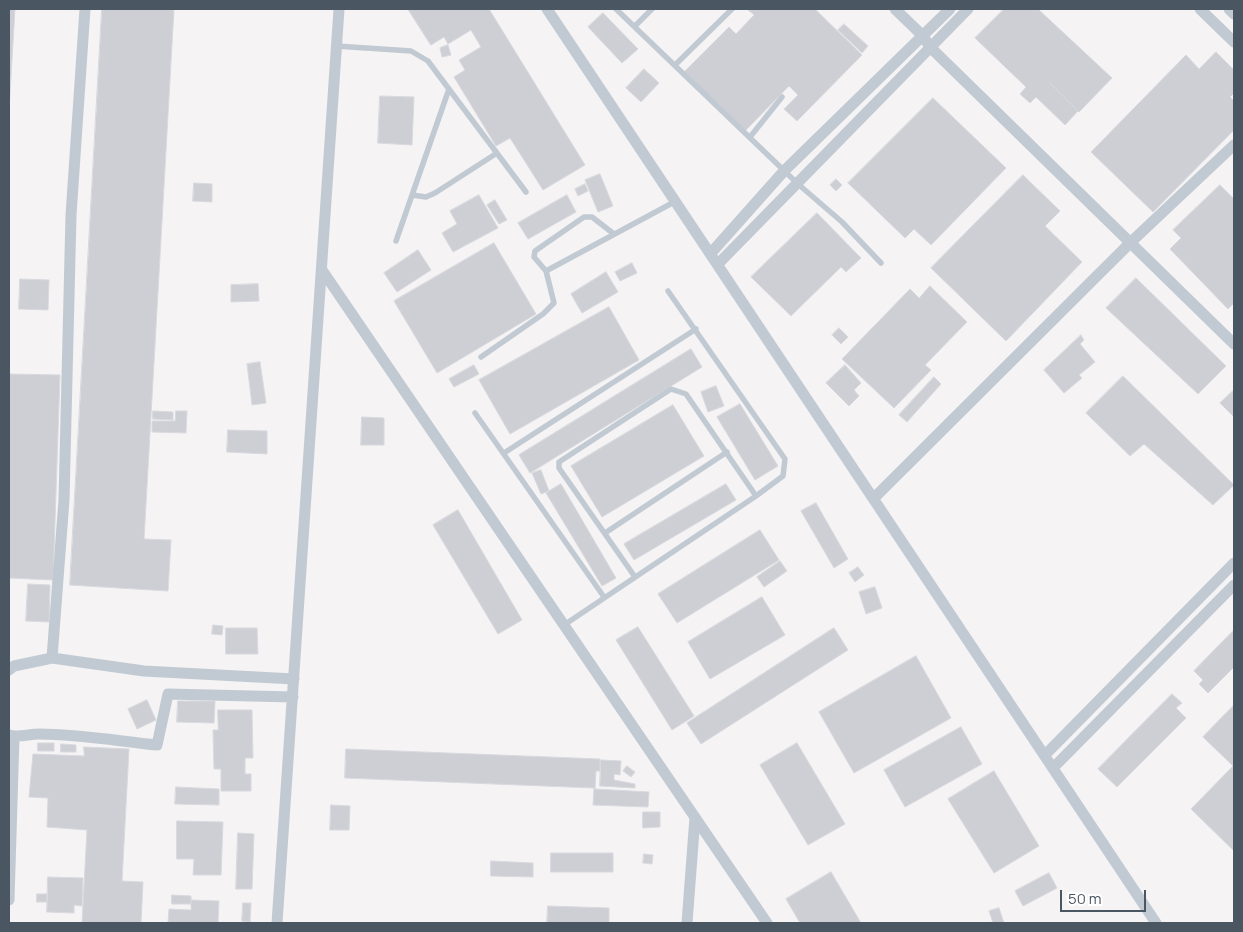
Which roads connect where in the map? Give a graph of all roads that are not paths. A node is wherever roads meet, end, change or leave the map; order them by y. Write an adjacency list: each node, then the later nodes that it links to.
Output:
1 (85, 9): 52 (street)
2 (339, 9): 16 (street)
3 (616, 9): 13 (lane)
4 (652, 9): 13 (lane)
5 (732, 9): 18 (lane)
6 (895, 9): 14 (street)
7 (950, 9): 14 (street)
8 (968, 9): 17 (street)
9 (1200, 9): 15 (street)
10 (1229, 9): 12 (street)
11 (554, 11): 28 (street)
12 (1234, 14)
13 (634, 26): 18 (lane)
14 (923, 36): 17 (street); 24 (street)
15 (1234, 42)
16 (336, 46): 19 (lane); 35 (street)
17 (930, 47): 25 (street); 31 (street)
18 (675, 65): 21 (lane)
19 (449, 89): 23 (lane); 27 (lane)
20 (782, 97): 21 (lane)
21 (750, 138): 24 (lane)
22 (1234, 145): 31 (street)
23 (497, 153): 26 (lane); 27 (lane)
24 (784, 171): 25 (lane); 32 (street)
25 (798, 184): 33 (lane); 34 (street)
26 (526, 192)
27 (412, 195): 30 (lane)
28 (676, 200): 29 (lane); 32 (street)
29 (614, 234): 36 (lane); 36 (lane)
30 (396, 241)
31 (1131, 242): 39 (street); 45 (street)
32 (711, 253): 34 (street)
33 (881, 262)
34 (718, 264): 45 (street)
35 (322, 270): 51 (street); 54 (street)
36 (546, 271): 40 (lane)
37 (668, 291): 38 (lane)
38 (696, 330): 43 (lane); 44 (lane)
39 (1234, 344)
40 (481, 357)
41 (476, 413): 43 (lane)
42 (727, 452): 44 (lane); 46 (lane); 46 (lane)
43 (504, 453): 50 (lane)
44 (756, 496): 48 (lane)
45 (874, 498): 57 (street)
46 (605, 533): 48 (lane)
47 (1234, 564): 57 (street)
48 (635, 577): 50 (lane)
49 (1234, 585): 58 (street)
50 (604, 598): 51 (lane)
51 (564, 625): 59 (street)
52 (52, 658): 53 (street); 54 (street)
53 (9, 670)
54 (294, 679): 55 (street)
55 (293, 698): 56 (street); 61 (street)
56 (11, 736): 60 (street)
57 (1045, 755): 58 (street)
58 (1054, 768): 64 (street)
59 (695, 817): 62 (street); 63 (street)
60 (9, 900)
61 (278, 923)
62 (687, 923)
63 (767, 923)
64 (1156, 923)

